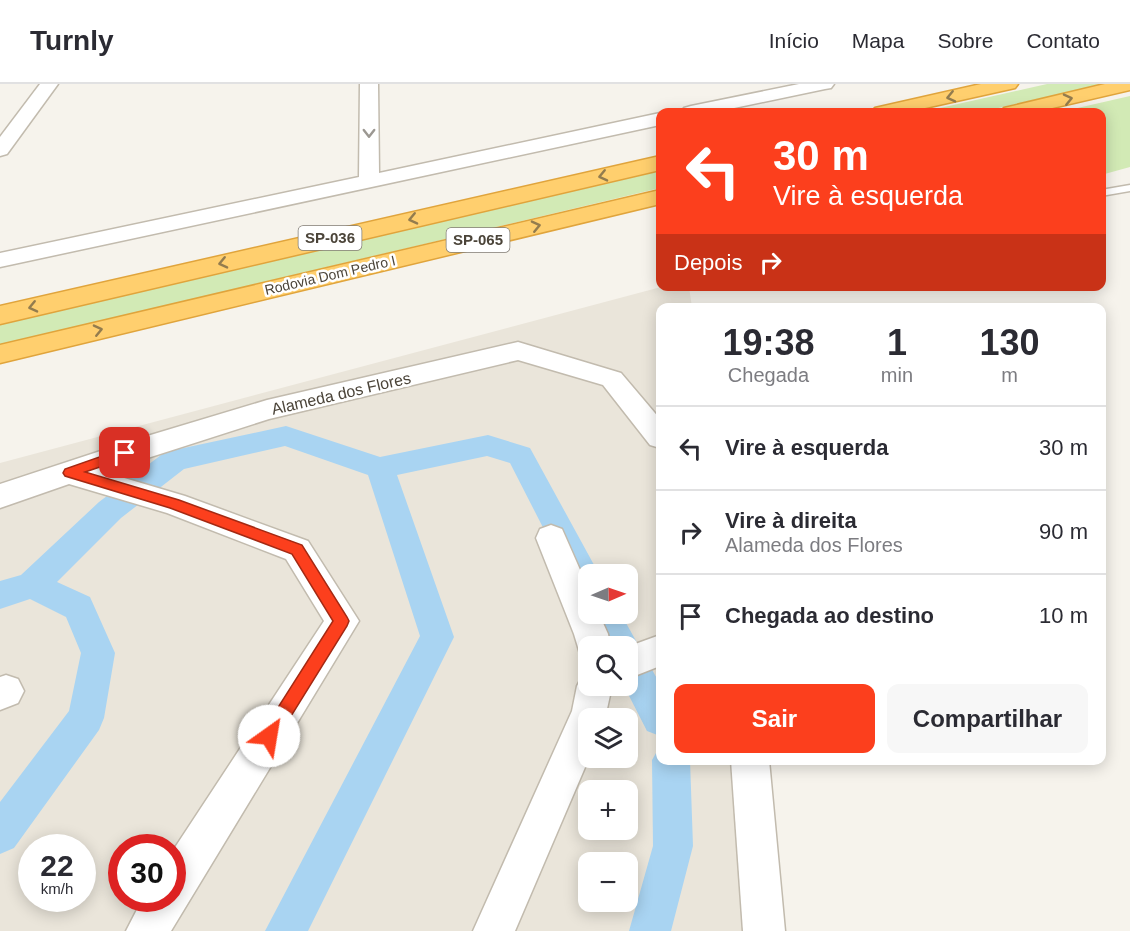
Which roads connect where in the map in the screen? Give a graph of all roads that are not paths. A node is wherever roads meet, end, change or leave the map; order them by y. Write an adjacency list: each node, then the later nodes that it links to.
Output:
1 (49, 84): 12 (street)
2 (369, 84): 14 (street, one-way to 14)
3 (825, 84): 7 (street)
4 (1008, 84): 9 (highway, one-way to 9)
5 (1130, 84): 10 (highway, one-way to 5)
6 (706, 92): 7 (street)
7 (717, 107): 8 (street)
8 (712, 108)
9 (900, 108)
10 (1028, 108)
11 (656, 120): 14 (street)
12 (0, 150)
13 (656, 164): 20 (highway, SP-036, one-way to 20)
14 (369, 181): 18 (street)
15 (1128, 190): 16 (lane)
16 (1106, 193)
17 (656, 199): 19 (highway, Rodovia Dom Pedro I / SP-065, one-way to 17)
18 (0, 260)
19 (356, 268): 21 (highway, Rodovia Dom Pedro I / SP-036, one-way to 19)
20 (0, 315)
21 (0, 354)
22 (656, 433): 23 (street, Alameda dos Flores)
23 (69, 473): 24 (street, Alameda dos Flores); 31 (street)
24 (0, 496)
25 (551, 537): 26 (street)
26 (591, 636)
27 (656, 652): 28 (street)
28 (638, 659)
29 (593, 696): 34 (street)
30 (750, 765): 35 (street)
31 (186, 868)
32 (159, 912): 33 (street)
33 (147, 931)
34 (494, 931)
35 (764, 931)

